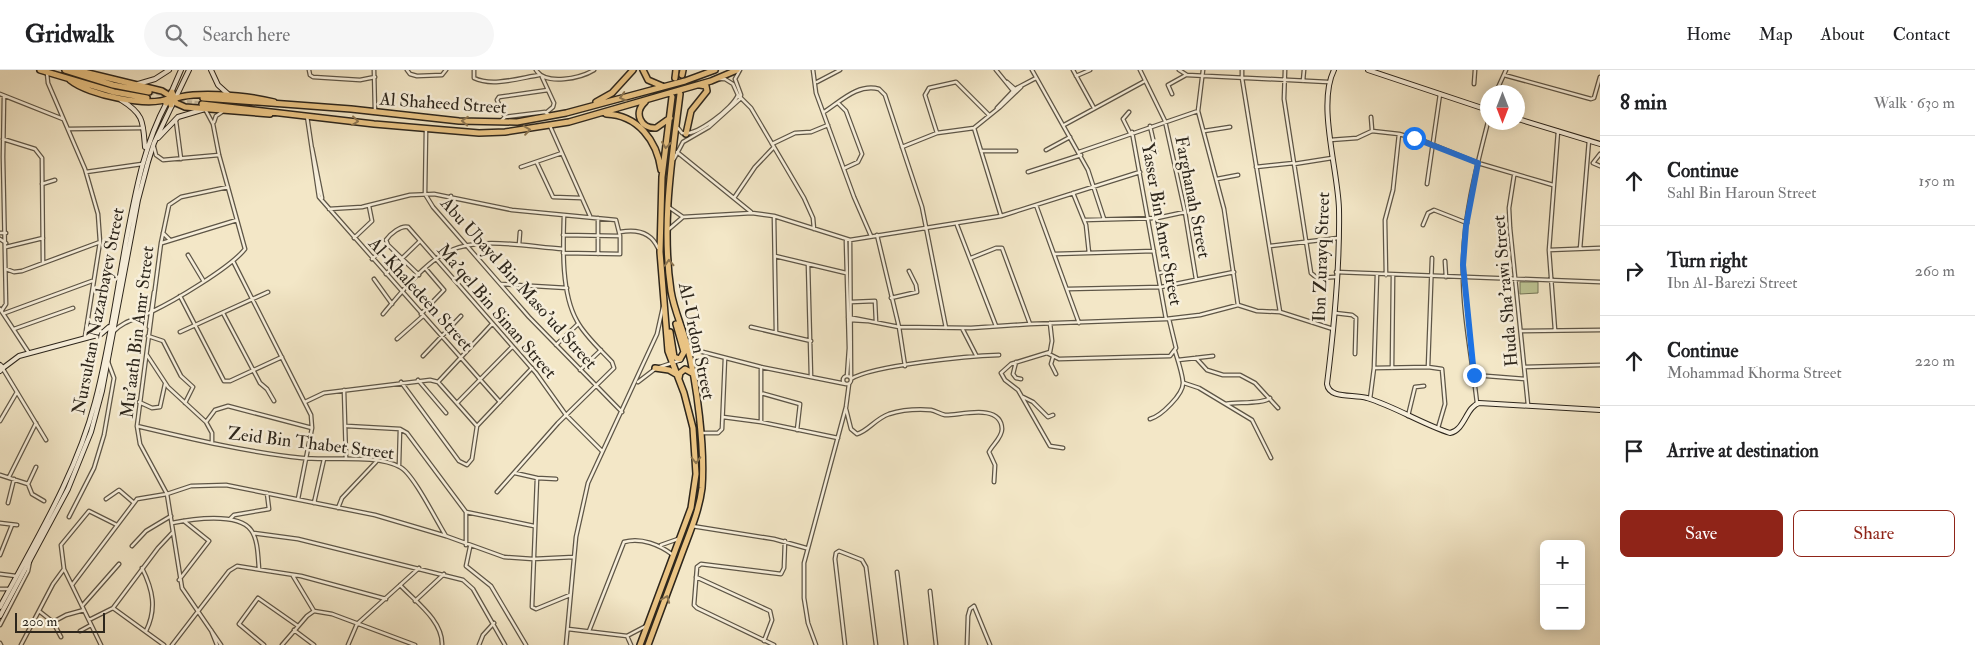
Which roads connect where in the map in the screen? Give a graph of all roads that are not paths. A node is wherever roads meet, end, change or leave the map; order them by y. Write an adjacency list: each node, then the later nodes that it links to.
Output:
1 (40, 70): 37 (highway)
2 (65, 70): 49 (highway)
3 (76, 70): 56 (highway)
4 (170, 70): 56 (main road)
5 (181, 70): 73 (main road)
6 (189, 70): 73 (main road)
7 (211, 70): 70 (main road)
8 (309, 70): 44 (street)
9 (374, 70): 44 (street)
10 (407, 70): 11 (street)
11 (446, 70)
12 (474, 70): 41 (street)
13 (536, 70): 41 (street)
14 (594, 70): 41 (street)
15 (633, 70): 76 (highway)
16 (643, 70): 60 (highway)
17 (676, 70): 46 (highway)
18 (710, 70): 38 (highway)
19 (715, 70): 38 (highway)
20 (738, 70): 51 (highway, Al Shaheed Street); 68 (street)
21 (813, 70): 55 (street)
22 (840, 70): 55 (street)
23 (996, 70): 62 (street)
24 (1032, 70): 47 (street)
25 (1073, 70): 42 (street)
26 (1090, 70): 42 (street)
27 (1140, 70): 52 (street, Farghanah Street)
28 (1179, 70): 39 (street)
29 (1203, 70): 43 (street)
30 (1242, 70): 48 (street)
31 (1285, 70): 50 (street)
32 (1304, 70): 53 (street)
33 (1334, 70): 54 (main road, Ibn Zurayq Street)
34 (1371, 70): 66 (main road)
35 (1476, 70): 57 (street)
36 (1506, 70): 40 (street)
37 (47, 73): 49 (highway); 94 (street)
38 (702, 75): 60 (highway, Al Shaheed Street)
39 (1188, 75): 43 (street); 65 (street)
40 (1504, 75): 45 (street); 59 (street)
41 (540, 76): 61 (street)
42 (1076, 76): 78 (street)
43 (1202, 76): 48 (street); 81 (street)
44 (375, 77): 83 (street)
45 (1600, 77)
46 (675, 78)
47 (1036, 78): 62 (street); 100 (street)
48 (1242, 78): 50 (street); 145 (street)
49 (70, 80): 69 (highway)
50 (1284, 80): 53 (street); 139 (street)
51 (711, 81): 58 (highway, Al Shaheed Street); 68 (street)
52 (1145, 81): 78 (street); 95 (street, Farghanah Street)
53 (1303, 81): 54 (street)
54 (1328, 82): 119 (main road, Ibn Zurayq Street)
55 (816, 83): 84 (street)
56 (129, 84): 73 (highway)
57 (1474, 84)
58 (697, 85): 71 (highway, Al Shaheed Street); 116 (highway)
59 (1499, 85)
60 (665, 86): 76 (highway, Al Shaheed Street, one-way to 76)
61 (548, 90): 86 (street); 90 (street)
62 (1015, 91): 87 (street)
63 (0, 94): 67 (street)
64 (680, 94): 102 (highway, Al-Urdon Street)
65 (1172, 94)
66 (1440, 94): 77 (main road); 122 (street)
67 (4, 96): 94 (street); 118 (street)
68 (739, 96): 116 (street); 124 (street)
69 (117, 97): 73 (highway); 105 (main road)
70 (234, 97): 73 (highway); 75 (highway)
71 (656, 97): 89 (highway, Al Shaheed Street); 93 (highway)
72 (672, 97): 93 (highway, Al-Urdon Street)
73 (172, 98): 79 (highway); 121 (main road, Nursultan Nazarbayev Street); 126 (main road, Nursultan Nazarbayev Street)
74 (838, 103): 84 (street); 125 (street); 146 (street)
75 (284, 105): 82 (highway); 83 (highway, Al Shaheed Street)
76 (588, 106): 86 (highway, Al Shaheed Street)
77 (1480, 107)
78 (1094, 108): 100 (street)
79 (204, 110): 80 (highway); 92 (main road); 98 (street)
80 (224, 111): 82 (highway); 98 (street)
81 (1198, 111): 95 (street); 110 (street)
82 (276, 112): 88 (highway, Al Shaheed Street)
83 (375, 112): 97 (highway, Al Shaheed Street, one-way to 83)
84 (824, 112): 99 (street)
85 (1129, 112): 114 (street, Yasser Bin Amer Street)
86 (548, 115): 90 (street); 97 (highway, Al Shaheed Street)
87 (988, 115): 107 (street); 113 (street)
88 (306, 116): 106 (highway, Al Shaheed Street, one-way to 106); 170 (street, Al-Khaledeen Street)
89 (593, 116): 101 (highway, Al Shaheed Street); 150 (highway)
90 (504, 117): 97 (street)
91 (1370, 117): 111 (street)
92 (176, 118): 121 (main road); 137 (street)
93 (670, 118): 150 (highway, Al-Urdon Street, one-way to 150)
94 (63, 119): 108 (street)
95 (1165, 121): 103 (street); 171 (street, Farghanah Street)
96 (1525, 121): 112 (main road)
97 (500, 122)
98 (213, 124): 135 (street)
99 (828, 125): 124 (street); 146 (street)
100 (1064, 125): 117 (street)
101 (550, 126): 106 (highway, Al Shaheed Street, one-way to 101); 130 (street)
102 (676, 126): 116 (street); 144 (highway, Al-Urdon Street)
103 (1150, 126): 114 (street); 132 (street)
104 (1230, 127): 110 (street)
105 (144, 128): 108 (street); 126 (main road)
106 (426, 128): 161 (street, Abu Ubayd Bin Maso'ud Street)
107 (974, 128): 113 (street); 128 (street)
108 (68, 129): 147 (street)
109 (1486, 130): 140 (street)
110 (1204, 131): 153 (street)
111 (1372, 131): 115 (street); 119 (street)
112 (1558, 131): 120 (main road); 158 (street)
113 (938, 132): 125 (street)
114 (1131, 133): 133 (street); 149 (street, Yasser Bin Amer Street)
115 (1398, 134): 122 (street); 247 (street)
116 (687, 137): 131 (street)
117 (1070, 138): 127 (street); 133 (street)
118 (3, 139): 155 (street); 166 (street)
119 (1330, 140): 136 (main road, Ibn Zurayq Street)
120 (1588, 140): 123 (main road); 217 (street)
121 (154, 142): 137 (street); 306 (main road, Nursultan Nazarbayev Street)
122 (1431, 144): 140 (street); 156 (street)
123 (1600, 144)
124 (773, 146): 164 (street); 187 (street)
125 (902, 147): 188 (street)
126 (146, 150): 141 (main road, Nursultan Nazarbayev Street)
127 (1046, 150)
128 (981, 151): 129 (street); 177 (street)
129 (1016, 151)
130 (562, 152): 138 (street); 163 (street)
131 (677, 152): 144 (street); 164 (street)
132 (1156, 152)
133 (1080, 154): 148 (street); 157 (street)
134 (1600, 154): 142 (street)
135 (219, 155): 137 (street); 159 (street)
136 (1333, 158): 139 (street); 202 (main road, Ibn Zurayq Street)
137 (181, 159)
138 (537, 162): 143 (street); 163 (street)
139 (1294, 163): 145 (street); 208 (street)
140 (1478, 163): 152 (street); 184 (street)
141 (142, 164): 147 (street); 293 (main road, Nursultan Nazarbayev Street)
142 (1600, 166)
143 (521, 167)
144 (671, 167): 167 (highway, Al-Urdon Street)
145 (1256, 167): 214 (street)
146 (845, 168): 199 (street)
147 (86, 172): 207 (street)
148 (1028, 172)
149 (1140, 172): 157 (street); 180 (street, Yasser Bin Amer Street)
150 (662, 175): 221 (highway, Al-Urdon Street)
151 (1238, 175): 153 (street)
152 (1514, 175): 158 (street); 255 (street, Huda Sha'rawi Street)
153 (1218, 179): 240 (street)
154 (55, 180): 155 (street)
155 (42, 184): 200 (street)
156 (1427, 184)
157 (1094, 185): 160 (street); 181 (street)
158 (1553, 185): 218 (street)
159 (228, 187): 182 (street); 194 (street, Mu'aath Bin Amr Street)
160 (1073, 193): 168 (street); 183 (street)
161 (425, 194): 162 (street); 169 (street); 212 (street, Abu Ubayd Bin Maso'ud Street)
162 (451, 196): 173 (street); 174 (street)
163 (581, 198): 175 (street)
164 (734, 198): 172 (street)
165 (0, 201): 166 (street)
166 (4, 204): 193 (street)
167 (667, 205): 179 (street); 191 (highway, Al-Urdon Street)
168 (1036, 205): 177 (street); 224 (street)
169 (370, 206): 170 (street); 201 (street)
170 (329, 209): 201 (street, Al-Khaledeen Street)
171 (1185, 212): 180 (street); 253 (street, Farghanah Street)
172 (752, 213): 176 (street); 179 (street)
173 (454, 214)
174 (564, 215): 175 (street); 195 (street)
175 (590, 216): 178 (street)
176 (774, 216): 187 (street); 226 (street)
177 (1001, 216): 185 (street)
178 (598, 217): 190 (street); 196 (street)
179 (683, 217): 191 (street)
180 (1148, 218): 181 (street); 220 (street, Yasser Bin Amer Street)
181 (1104, 219): 183 (street)
182 (237, 220): 204 (street); 232 (street)
183 (1084, 220): 222 (street)
184 (1466, 223): 186 (street); 251 (street)
185 (957, 225): 188 (street); 229 (street)
186 (1423, 225)
187 (814, 228): 206 (street)
188 (925, 228): 197 (street); 298 (street)
189 (520, 232): 213 (street)
190 (620, 232): 198 (street); 221 (street)
191 (667, 232): 274 (highway, Al-Urdon Street, one-way to 191)
192 (0, 233): 193 (street)
193 (6, 233): 209 (street)
194 (163, 233): 204 (street); 210 (street, Mu'aath Bin Amr Street)
195 (563, 235): 196 (street); 219 (street)
196 (598, 235): 198 (street); 223 (street)
197 (877, 235): 199 (street); 266 (street)
198 (620, 236): 223 (street)
199 (871, 236): 206 (street)
200 (43, 238): 215 (street); 234 (street)
201 (354, 238): 227 (street, Al-Khaledeen Street)
202 (1338, 238): 208 (street); 244 (main road, Ibn Zurayq Street)
203 (0, 239): 209 (street)
204 (170, 240): 210 (street)
205 (420, 240): 211 (street, Ma’qel Bin Sinan Street); 228 (street); 231 (street, Ma’qel Bin Sinan Street)
206 (848, 240): 241 (street)
207 (100, 242): 234 (street); 257 (street)
208 (1306, 242): 214 (street); 244 (street)
209 (6, 243): 215 (street)
210 (161, 243): 275 (street, Mu'aath Bin Amr Street)
211 (388, 245): 227 (street, Ma’qel Bin Sinan Street); 228 (street)
212 (466, 245): 213 (street); 231 (street); 259 (street, Abu Ubayd Bin Maso'ud Street)
213 (519, 245): 219 (street)
214 (1270, 246): 276 (street)
215 (6, 247): 236 (street)
216 (1600, 248): 217 (street)
217 (1580, 249): 218 (street)
218 (1549, 250): 256 (street)
219 (563, 251): 223 (street); 261 (street)
220 (1154, 251): 222 (street); 242 (street, Yasser Bin Amer Street)
221 (660, 252): 268 (highway, Al-Urdon Street)
222 (1089, 253): 224 (street)
223 (598, 254)
224 (1055, 254): 262 (street)
225 (188, 255): 254 (street)
226 (775, 256): 235 (street); 308 (street)
227 (372, 258): 243 (street, Al-Khaledeen Street)
228 (402, 258): 243 (street); 246 (street)
229 (970, 258): 292 (street); 295 (street)
230 (1432, 258): 249 (street)
231 (436, 259): 237 (street); 290 (street, Ma’qel Bin Sinan Street)
232 (233, 260): 254 (street); 267 (street)
233 (1445, 261): 250 (street)
234 (44, 262): 236 (street)
235 (808, 264): 241 (street); 315 (street)
236 (6, 269): 273 (street)
237 (425, 269): 246 (street); 281 (street)
238 (1173, 270): 242 (street)
239 (909, 271): 266 (street)
240 (1234, 272): 253 (street); 271 (street)
241 (848, 273): 269 (street); 284 (street)
242 (1159, 273): 260 (street, Yasser Bin Amer Street)
243 (386, 274): 264 (street, Al-Khaledeen Street)
244 (1336, 274): 245 (street); 279 (main road, Ibn Zurayq Street)
245 (1377, 274): 247 (street); 349 (street)
246 (419, 275): 264 (street)
247 (1386, 275): 248 (street)
248 (1393, 275): 249 (street); 350 (street)
249 (1431, 276): 250 (street); 345 (street)
250 (1446, 277): 251 (street)
251 (1463, 278): 255 (street); 355 (street)
252 (374, 279): 270 (street)
253 (1196, 279): 260 (street)
254 (203, 280): 265 (street)
255 (1516, 280): 256 (street); 305 (street, Huda Sha'rawi Street)
256 (1550, 280): 258 (street); 303 (street)
257 (93, 281): 273 (street); 312 (street)
258 (1600, 282)
259 (501, 284): 261 (street); 317 (street, Abu Ubayd Bin Maso'ud Street)
260 (1161, 287): 262 (street); 285 (street, Yasser Bin Amer Street)
261 (567, 288): 291 (street)
262 (1068, 289): 288 (street)
263 (268, 292): 267 (street)
264 (403, 292): 270 (street); 281 (street, Al-Khaledeen Street)
265 (180, 296): 275 (street); 294 (street)
266 (891, 298): 297 (street)
267 (253, 300): 277 (street); 330 (street)
268 (663, 301): 278 (highway, Al-Urdon Street); 370 (street)
269 (851, 302): 284 (street); 286 (street)
270 (392, 304): 280 (street)
271 (1238, 305): 276 (street); 285 (street)
272 (73, 308): 300 (street)
273 (2, 311): 300 (street)
274 (674, 311): 316 (highway, Al-Urdon Street); 334 (highway)
275 (151, 312): 283 (street); 289 (street); 301 (street, Mu'aath Bin Amr Street)
276 (1280, 312): 302 (street)
277 (224, 313): 294 (street); 351 (street)
278 (666, 313): 334 (highway); 340 (highway, Al-Urdon Street)
279 (1334, 313): 302 (main road, Ibn Zurayq Street); 325 (street)
280 (383, 314)
281 (422, 315): 311 (street, Al-Khaledeen Street); 313 (street)
282 (461, 316): 311 (street)
283 (138, 318): 289 (street); 306 (street)
284 (850, 319): 286 (street); 358 (street)
285 (1168, 319): 288 (street); 321 (street, Yasser Bin Amer Street)
286 (876, 322): 297 (street)
287 (1050, 323): 288 (street); 292 (street); 323 (street)
288 (1079, 323)
289 (148, 324): 301 (street)
290 (492, 324): 318 (street, Ma’qel Bin Sinan Street); 333 (street)
291 (578, 324): 317 (street); 319 (street)
292 (1030, 324): 295 (street)
293 (110, 325): 309 (main road); 314 (main road, Nursultan Nazarbayev Street)
294 (194, 326): 307 (street); 351 (street)
295 (996, 326): 299 (street)
296 (751, 327): 308 (street)
297 (899, 327): 298 (street); 341 (street)
298 (946, 328): 299 (street)
299 (962, 328): 328 (street)
300 (14, 329): 322 (street)
301 (149, 329): 310 (street, Mu'aath Bin Amr Street)
302 (1333, 329): 378 (main road, Ibn Zurayq Street)
303 (1555, 330): 304 (street); 305 (street)
304 (1600, 330)
305 (1521, 331): 342 (street, Huda Sha'rawi Street)
306 (113, 332): 338 (main road, Nursultan Nazarbayev Street)
307 (180, 332)
308 (776, 332): 315 (street)
309 (100, 334): 312 (main road); 314 (main road)
310 (148, 336): 324 (street, Mu'aath Bin Amr Street); 383 (street)
311 (442, 337): 327 (street); 333 (street, Al-Khaledeen Street)
312 (85, 338): 322 (main road)
313 (397, 339)
314 (108, 340): 475 (main road, Nursultan Nazarbayev Street)
315 (811, 341): 357 (street)
316 (687, 344): 320 (street); 331 (highway, Al-Urdon Street)
317 (556, 345): 352 (street, Abu Ubayd Bin Maso'ud Street)
318 (512, 346): 347 (street, Ma’qel Bin Sinan Street); 362 (street)
319 (601, 350): 352 (street); 371 (street)
320 (699, 350): 331 (street); 335 (street)
321 (1175, 351): 332 (street); 337 (street, Yasser Bin Amer Street)
322 (29, 353): 346 (main road)
323 (1047, 353): 332 (street); 339 (street)
324 (146, 354): 368 (street); 380 (street, Mu'aath Bin Amr Street)
325 (1355, 354)
326 (999, 355): 328 (street)
327 (423, 356)
328 (977, 356): 341 (street)
329 (1214, 356): 336 (street)
330 (282, 357): 351 (street); 381 (street)
331 (690, 357): 353 (highway, Al-Urdon Street)
332 (1053, 357): 354 (street)
333 (461, 358): 362 (street, Al-Khaledeen Street); 365 (street)
334 (683, 358): 340 (street)
335 (725, 358): 344 (street); 396 (street)
336 (1196, 358): 337 (street); 377 (street)
337 (1177, 360): 367 (street, Yasser Bin Amer Street)
338 (108, 362): 442 (street); 465 (main road, Nursultan Nazarbayev Street)
339 (1016, 362): 359 (street); 376 (street)
340 (672, 364): 348 (street); 356 (highway, Al-Urdon Street)
341 (906, 366): 358 (street)
342 (1524, 366): 343 (street); 360 (street, Huda Sha'rawi Street)
343 (1600, 366)
344 (761, 367): 357 (street); 375 (street)
345 (1428, 367): 350 (street); 406 (street)
346 (1, 368): 374 (street)
347 (532, 368): 382 (street); 393 (street, Ma’qel Bin Sinan Street)
348 (656, 368): 356 (highway); 370 (street)
349 (1374, 368): 350 (street); 378 (street)
350 (1392, 368)
351 (253, 370): 379 (street)
352 (580, 370): 371 (street, Abu Ubayd Bin Maso'ud Street)
353 (692, 373): 356 (highway); 409 (highway, Al-Urdon Street)
354 (1056, 374)
355 (1474, 375): 360 (street); 386 (street)
356 (678, 376): 455 (highway, Al-Urdon Street, one-way to 455)
357 (811, 377): 366 (street)
358 (850, 378): 363 (street); 369 (street)
359 (1021, 378)
360 (1525, 379): 387 (street, Huda Sha'rawi Street)
361 (418, 380): 364 (street); 365 (street); 392 (street)
362 (480, 380): 382 (street, Al-Khaledeen Street); 384 (street)
363 (843, 380): 366 (street); 369 (street)
364 (401, 382): 373 (street); 404 (street)
365 (438, 382): 384 (street)
366 (835, 382): 369 (street)
367 (1184, 383): 385 (street); 397 (street)
368 (166, 384): 380 (street); 383 (street)
369 (847, 384): 388 (street)
370 (635, 385): 391 (street)
371 (595, 386): 391 (street, Abu Ubayd Bin Maso'ud Street); 393 (street)
372 (1424, 386): 395 (street)
373 (344, 390): 381 (street); 403 (street)
374 (17, 392): 398 (street); 401 (street)
375 (761, 392): 400 (street); 408 (street)
376 (1022, 397): 394 (street); 413 (street)
377 (1270, 398): 385 (street); 389 (street)
378 (1370, 399): 395 (main road)
379 (274, 401)
380 (139, 402): 402 (street, Mu'aath Bin Amr Street)
381 (305, 402): 405 (street)
382 (500, 402): 404 (street)
383 (186, 403): 399 (street)
384 (457, 403): 404 (street)
385 (1226, 404): 415 (street)
386 (1477, 404): 387 (main road); 406 (main road)
387 (1528, 405): 390 (main road)
388 (846, 407): 410 (street); 428 (street)
389 (1278, 408)
390 (1600, 410)
391 (622, 412): 414 (street)
392 (446, 413)
393 (566, 415): 414 (street, Ma’qel Bin Sinan Street); 422 (street)
394 (1054, 415)
395 (1408, 416): 406 (main road)
396 (723, 417): 400 (street); 409 (street)
397 (1150, 418)
398 (0, 421)
399 (206, 422): 405 (street); 412 (street)
400 (761, 422): 408 (street)
401 (36, 423): 411 (street); 424 (street)
402 (137, 426): 412 (street, Zeid Bin Thabet Street); 432 (street, Mu'aath Bin Amr Street)
403 (347, 426): 407 (street); 418 (street)
404 (477, 426)
405 (312, 428): 416 (street)
406 (1438, 428)
407 (400, 429): 420 (street); 440 (street)
408 (798, 430): 410 (street)
409 (701, 434): 451 (highway, Al-Urdon Street)
410 (838, 438): 460 (street)
411 (46, 440)
412 (212, 443): 416 (street, Zeid Bin Thabet Street)
413 (1063, 448)
414 (602, 451): 463 (street)
415 (1271, 458)
416 (305, 459): 417 (street, Zeid Bin Thabet Street); 434 (street)
417 (324, 459): 418 (street, Zeid Bin Thabet Street); 438 (street)
418 (346, 459): 419 (street, Zeid Bin Thabet Street)
419 (376, 462): 420 (street, Zeid Bin Thabet Street); 439 (street)
420 (399, 466): 454 (street, Zeid Bin Thabet Street)
421 (36, 467): 429 (street)
422 (515, 473): 425 (street); 430 (street)
423 (0, 475): 424 (street)
424 (9, 478): 426 (street)
425 (537, 478): 427 (street); 450 (street)
426 (14, 479): 429 (street); 437 (street)
427 (556, 479)
428 (994, 482)
429 (28, 484): 435 (street)
430 (496, 492)
431 (267, 493): 432 (street); 434 (street); 443 (street)
432 (167, 494): 436 (street); 441 (street, Mu'aath Bin Amr Street)
433 (106, 499): 436 (street)
434 (298, 499): 438 (street)
435 (44, 501)
436 (133, 502): 449 (street)
437 (8, 503)
438 (314, 503): 439 (street)
439 (338, 509): 454 (street)
440 (466, 512): 450 (street); 459 (street)
441 (171, 516): 445 (street, Mu'aath Bin Amr Street); 458 (street)
442 (69, 517)
443 (230, 519): 444 (street); 453 (street)
444 (184, 520): 445 (street); 477 (street)
445 (172, 523): 452 (street, Mu'aath Bin Amr Street)
446 (0, 524): 447 (street)
447 (12, 525): 448 (street); 461 (street)
448 (17, 525)
449 (117, 525): 469 (street); 478 (street)
450 (534, 526): 464 (street)
451 (692, 526): 456 (street); 530 (highway, Al-Urdon Street, one-way to 451)
452 (173, 532): 467 (street); 477 (street, Mu'aath Bin Amr Street)
453 (253, 533): 468 (street); 470 (street)
454 (446, 536): 459 (street)
455 (680, 538): 457 (street); 462 (highway, Al-Urdon Street)
456 (785, 541): 460 (street); 476 (street)
457 (661, 545): 462 (street); 508 (street)
458 (132, 546)
459 (468, 546): 464 (street); 526 (street)
460 (806, 548): 532 (street)
461 (0, 555)
462 (673, 555): 499 (highway, Al-Urdon Street)
463 (574, 556): 464 (street); 484 (street)
464 (533, 559): 484 (street)
465 (30, 560): 491 (main road, Nursultan Nazarbayev Street); 500 (street)
466 (119, 564): 488 (street)
467 (142, 568): 489 (street); 507 (street)
468 (419, 568): 473 (street); 479 (street)
469 (64, 569): 478 (street); 492 (street)
470 (260, 569): 474 (street); 494 (street)
471 (897, 572): 535 (street)
472 (0, 574): 475 (street)
473 (444, 574): 487 (street); 498 (street)
474 (293, 575): 486 (street); 493 (street)
475 (16, 576): 481 (main road, Nursultan Nazarbayev Street)
476 (696, 577): 511 (street); 511 (street)
477 (179, 580): 494 (street, Mu'aath Bin Amr Street)
478 (72, 585): 488 (street)
479 (400, 586): 486 (street); 487 (street)
480 (0, 589): 481 (street)
481 (10, 589): 483 (main road, Nursultan Nazarbayev Street)
482 (930, 592): 536 (street)
483 (7, 593): 485 (main road); 491 (main road, Nursultan Nazarbayev Street)
484 (571, 595): 504 (street)
485 (0, 599)
486 (386, 599): 497 (street)
487 (415, 601): 523 (street)
488 (82, 606): 490 (street)
489 (112, 608): 495 (street); 507 (street)
490 (84, 610): 495 (street); 496 (street)
491 (1, 611)
492 (39, 611): 496 (street); 512 (street)
493 (314, 611): 497 (street); 502 (street)
494 (197, 612): 503 (street, Mu'aath Bin Amr Street); 515 (street)
495 (89, 620): 501 (street)
496 (53, 622): 510 (street)
497 (358, 624): 521 (street); 522 (street)
498 (494, 624): 524 (street); 525 (street)
499 (648, 624): 509 (street); 529 (highway, Al-Urdon Street)
500 (0, 625)
501 (91, 626): 505 (street); 513 (street)
502 (298, 626): 506 (street); 518 (street)
503 (210, 629): 516 (street, Mu'aath Bin Amr Street); 517 (street, Mu'aath Bin Amr Street)
504 (568, 629): 508 (street); 527 (street)
505 (80, 630)
506 (294, 630): 519 (street); 520 (street)
507 (146, 631): 514 (street)
508 (589, 631): 509 (street)
509 (627, 636): 528 (street)
510 (61, 637)
511 (764, 641): 531 (street)
512 (21, 645)
513 (102, 645)
514 (164, 645)
515 (172, 645)
516 (217, 645)
517 (221, 645)
518 (264, 645)
519 (282, 645)
520 (314, 645)
521 (348, 645)
522 (413, 645)
523 (442, 645)
524 (479, 645)
525 (505, 645)
526 (526, 645)
527 (566, 645)
528 (631, 645)
529 (640, 645)
530 (648, 645)
531 (774, 645)
532 (816, 645)
533 (845, 645): 534 (street)
534 (876, 645)
535 (906, 645)
536 (936, 645)
537 (967, 645): 538 (street)
538 (990, 645)

